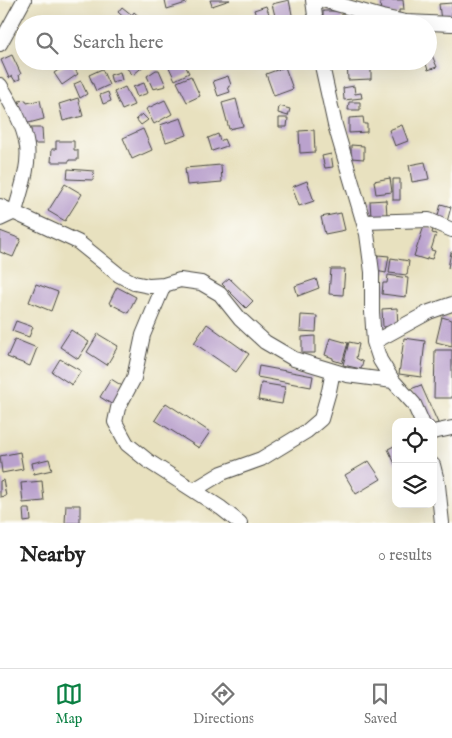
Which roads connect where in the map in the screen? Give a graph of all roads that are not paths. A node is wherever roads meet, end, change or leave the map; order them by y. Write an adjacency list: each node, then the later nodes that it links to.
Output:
1 (24, 0): 4 (street)
2 (313, 0): 5 (street)
3 (323, 0): 6 (street)
4 (16, 15)
5 (315, 15)
6 (376, 15)
7 (15, 16): 10 (street)
8 (437, 24): 9 (street)
9 (452, 24)
10 (0, 44)
11 (323, 70): 16 (street)
12 (0, 85): 14 (street)
13 (0, 206): 14 (street)
14 (15, 212): 15 (street); 18 (street)
15 (0, 219)
16 (364, 222): 17 (street); 20 (street)
17 (451, 226)
18 (164, 285): 21 (street); 27 (street)
19 (452, 304): 20 (street)
20 (374, 342): 22 (street)
21 (333, 371): 22 (street); 27 (street)
22 (393, 381): 23 (street)
23 (420, 418)
24 (452, 428): 25 (street)
25 (437, 431)
26 (437, 481): 29 (street)
27 (194, 490): 28 (street)
28 (240, 523)
29 (442, 523)

